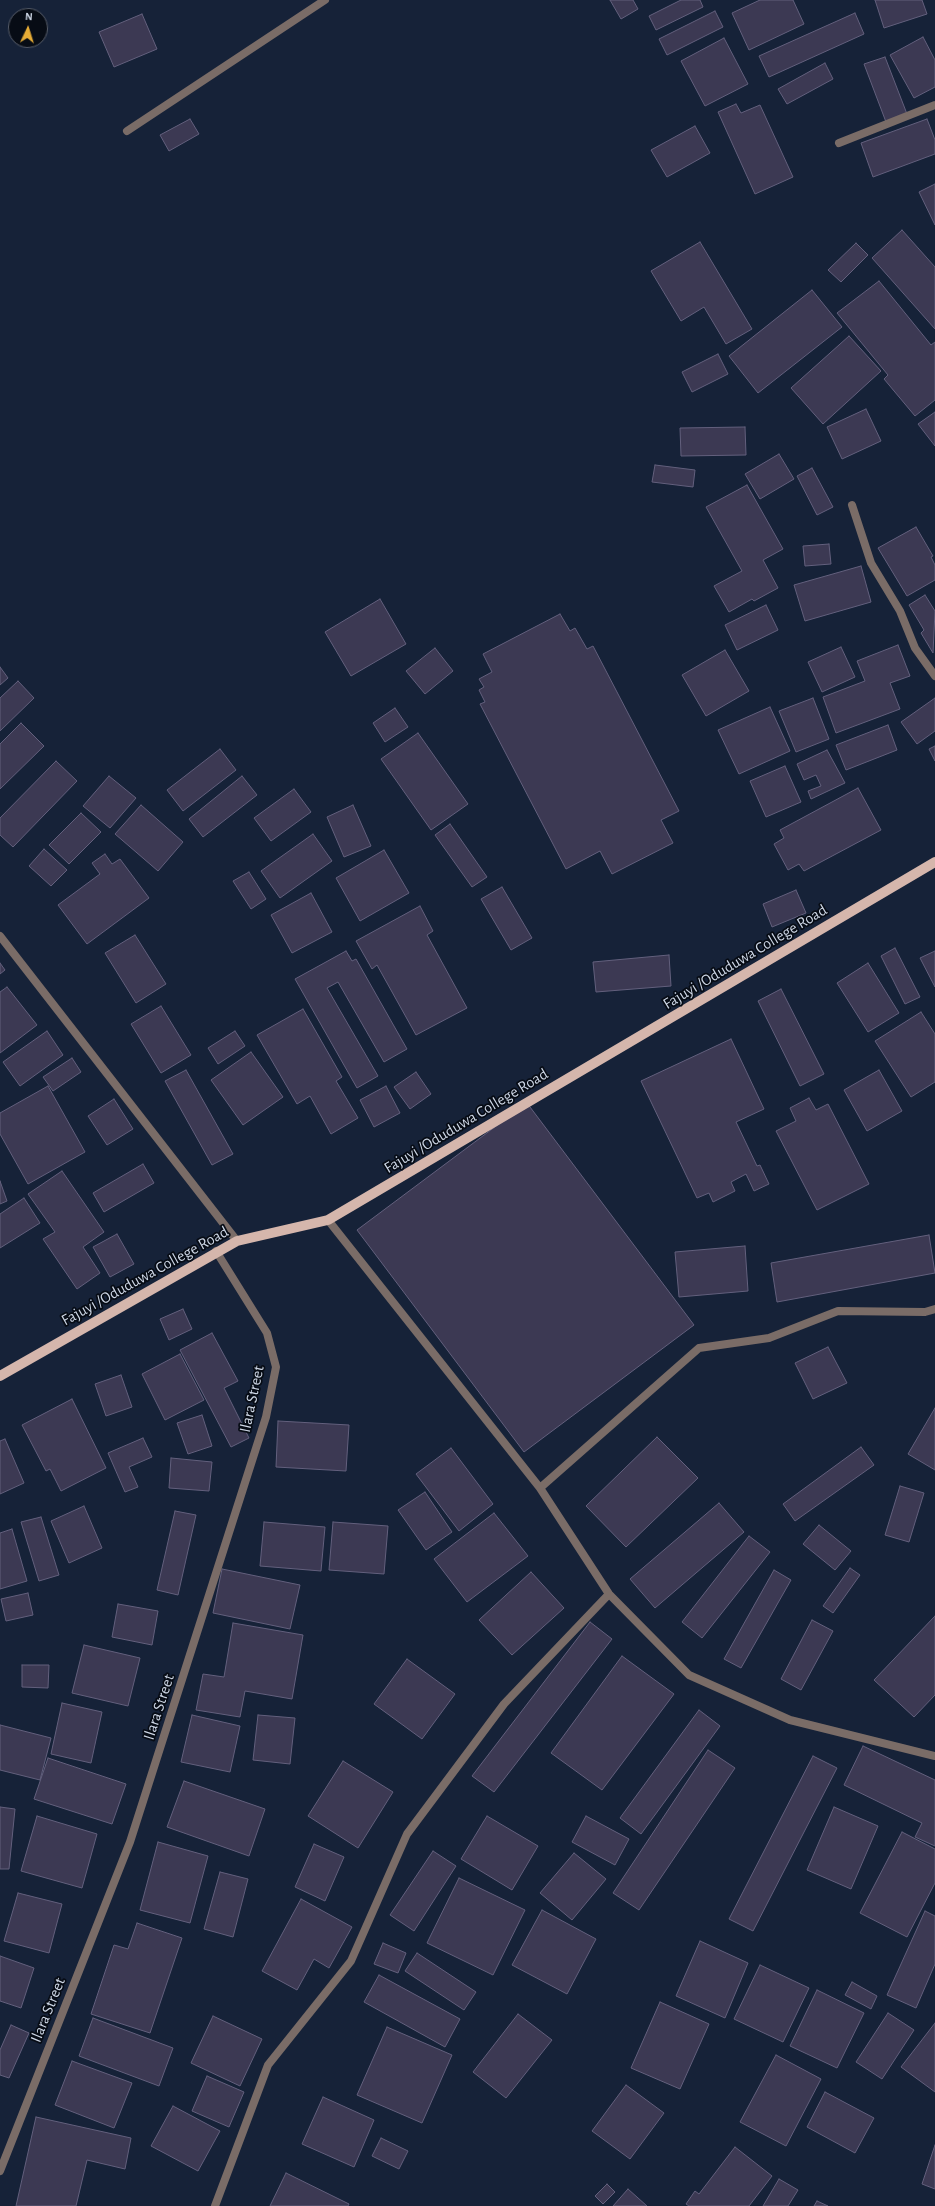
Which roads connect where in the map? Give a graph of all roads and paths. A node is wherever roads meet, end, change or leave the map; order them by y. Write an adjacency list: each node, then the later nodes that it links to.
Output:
1 (325, 0): 3 (street)
2 (935, 105): 4 (street)
3 (127, 131)
4 (839, 144)
5 (852, 505): 6 (street)
6 (935, 676)
7 (935, 862): 9 (main road, Fajuyi /Oduduwa College Road)
8 (0, 936): 10 (street)
9 (328, 1220): 10 (main road, Fajuyi /Oduduwa College Road); 14 (street)
10 (237, 1241): 11 (main road, Fajuyi /Oduduwa College Road)
11 (216, 1251): 13 (main road, Fajuyi /Oduduwa College Road); 17 (street, Ilara Street)
12 (935, 1309): 14 (street)
13 (0, 1376)
14 (540, 1488): 15 (street)
15 (610, 1594): 16 (street); 18 (street)
16 (935, 1756)
17 (0, 2171)
18 (215, 2206)

